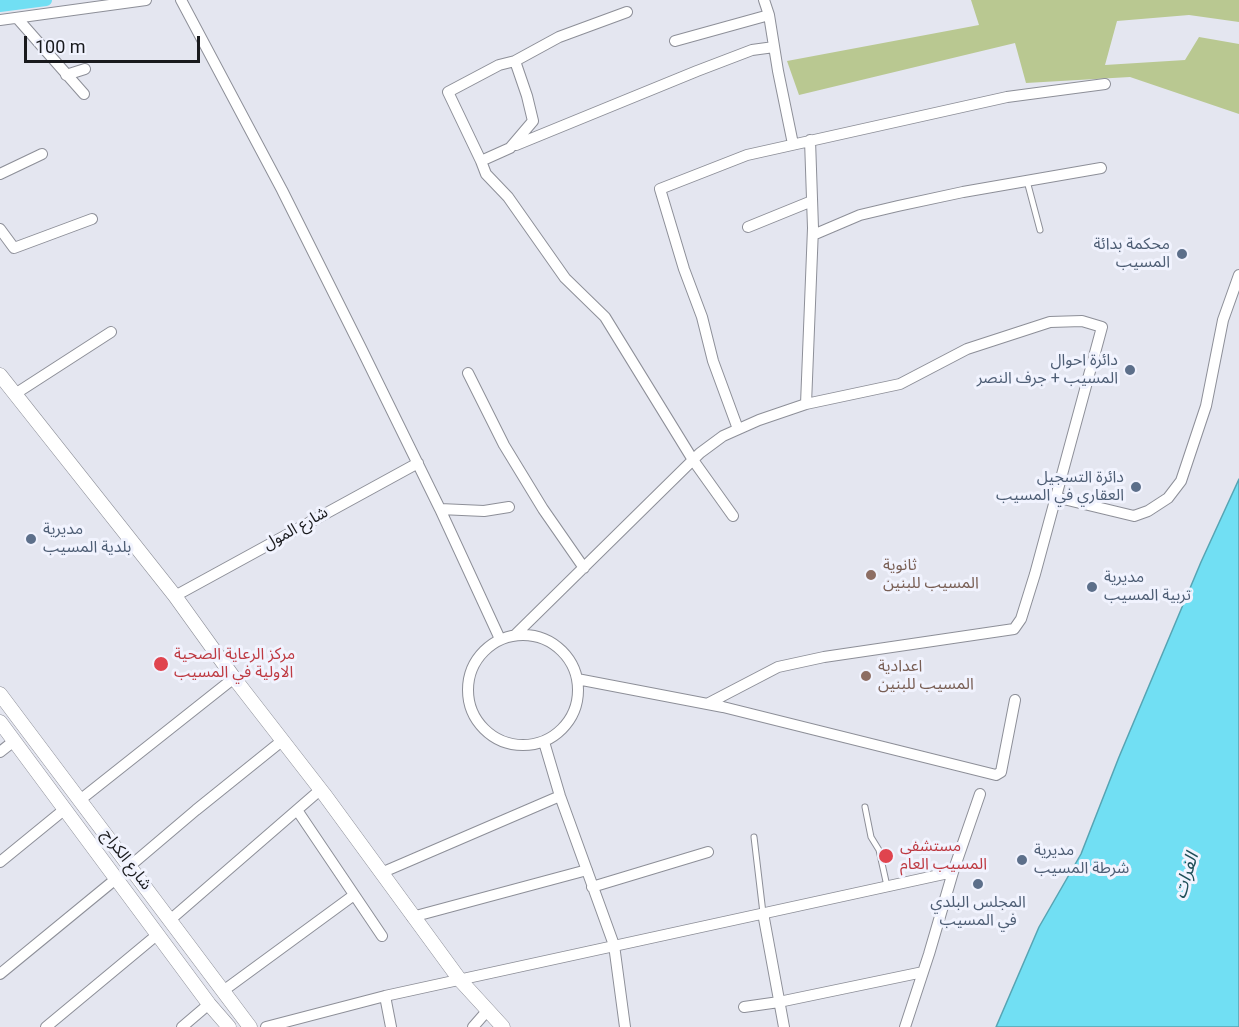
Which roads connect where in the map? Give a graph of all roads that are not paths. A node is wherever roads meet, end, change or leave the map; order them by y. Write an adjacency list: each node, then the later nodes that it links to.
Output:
1 (146, 0): 6 (street)
2 (181, 0): 37 (street)
3 (765, 0): 5 (street)
4 (627, 12): 10 (street)
5 (769, 15): 8 (street); 9 (street)
6 (17, 18): 7 (street); 12 (street)
7 (0, 20)
8 (675, 41)
9 (774, 47): 16 (street); 17 (street)
10 (515, 61): 17 (street); 19 (street)
11 (85, 69): 12 (street)
12 (66, 75): 14 (street)
13 (1105, 84): 15 (street)
14 (84, 94)
15 (810, 140): 16 (street); 23 (street)
16 (793, 144): 35 (street)
17 (510, 148): 19 (street)
18 (42, 154): 21 (street)
19 (481, 161): 36 (street)
20 (1101, 168): 22 (street)
21 (0, 174)
22 (1027, 181): 27 (lane); 28 (street)
23 (812, 201): 25 (street); 28 (street)
24 (92, 219): 26 (street)
25 (748, 227)
26 (0, 229)
27 (1040, 230)
28 (813, 234): 34 (street)
29 (1239, 274): 38 (street)
30 (111, 332): 33 (street)
31 (468, 373): 42 (street)
32 (0, 375): 33 (street)
33 (15, 394): 43 (street)
34 (806, 404): 35 (street); 38 (street)
35 (738, 429): 36 (street)
36 (693, 460): 41 (street); 42 (street)
37 (418, 463): 40 (street); 43 (street, شارع المول)
38 (1055, 497): 50 (street)
39 (509, 507): 40 (street)
40 (440, 509): 45 (street)
41 (733, 516)
42 (584, 568): 44 (street)
43 (176, 596): 46 (street)
44 (515, 635): 45 (street); 47 (street)
45 (500, 639): 54 (street)
46 (234, 678): 52 (street); 59 (street)
47 (577, 680): 50 (street); 54 (street)
48 (0, 694): 59 (street, شارع الكراج)
49 (1015, 700): 50 (street)
50 (707, 704)
51 (0, 722): 53 (street, شارع الكراج)
52 (283, 740): 56 (street); 66 (street)
53 (14, 741): 55 (street); 61 (street, شارع الكراج)
54 (544, 742): 58 (street)
55 (0, 752)
56 (320, 790): 62 (street); 69 (street)
57 (980, 794): 68 (street)
58 (560, 796): 67 (street); 69 (street)
59 (80, 800): 66 (street, شارع الكراج)
60 (865, 807): 71 (lane)
61 (65, 808): 65 (street); 70 (street, شارع الكراج)
62 (297, 810): 73 (street); 76 (street)
63 (754, 837): 74 (lane)
64 (708, 852): 72 (street)
65 (0, 862)
66 (130, 866): 76 (street, شارع الكراج)
67 (587, 870): 72 (street); 75 (street)
68 (953, 872): 71 (street); 80 (street)
69 (381, 873): 75 (street)
70 (117, 878): 77 (street, شارع الكراج); 81 (street)
71 (887, 886): 74 (street)
72 (592, 887): 79 (street)
73 (354, 895): 78 (street); 83 (street)
74 (763, 913): 79 (street); 85 (street)
75 (412, 917): 82 (street)
76 (170, 920): 83 (street, شارع الكراج)
77 (158, 934): 86 (street, شارع الكراج); 89 (street)
78 (382, 936)
79 (614, 945): 82 (street); 97 (street)
80 (923, 972): 85 (street); 99 (street)
81 (0, 974)
82 (460, 980): 84 (street); 88 (street)
83 (224, 991): 92 (street, شارع الكراج)
84 (385, 996): 93 (street); 94 (street)
85 (779, 1002): 87 (street); 98 (street)
86 (209, 1004): 90 (street); 91 (street, شارع الكراج)
87 (744, 1007)
88 (487, 1011): 95 (street); 96 (street)
89 (46, 1027)
90 (182, 1027)
91 (229, 1027)
92 (250, 1027)
93 (266, 1027)
94 (391, 1027)
95 (473, 1027)
96 (503, 1027)
97 (625, 1027)
98 (784, 1027)
99 (905, 1027)

